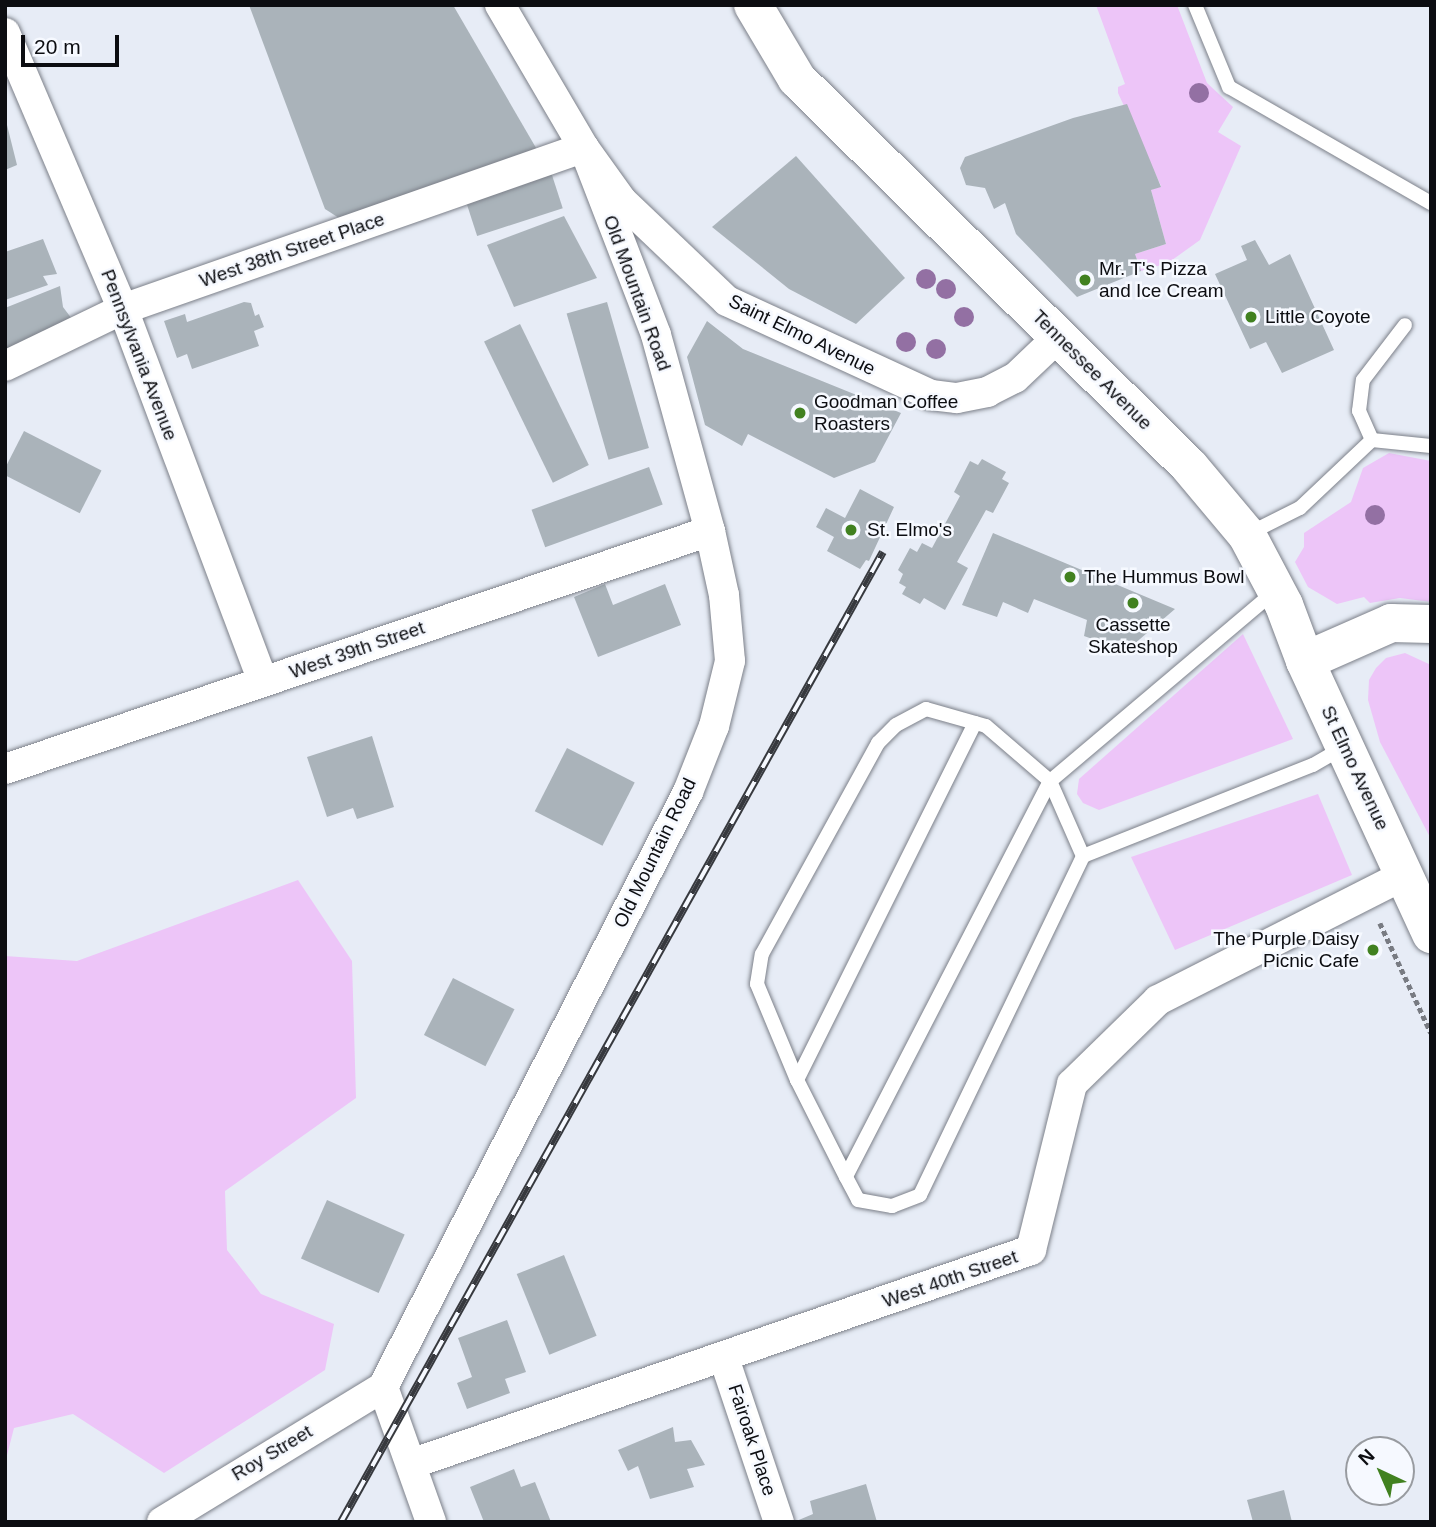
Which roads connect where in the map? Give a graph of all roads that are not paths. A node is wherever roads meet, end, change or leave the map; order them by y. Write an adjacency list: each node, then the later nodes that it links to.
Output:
1 (500, 5): 5 (street, Saint Elmo Avenue)
2 (753, 5): 9 (main road, Tennessee Avenue)
3 (1195, 5): 6 (lane)
4 (5, 33): 7 (street, Pennsylvania Avenue)
5 (584, 148): 7 (street, West 38th Street Place); 9 (street, Saint Elmo Avenue); 13 (street, Old Mountain Road)
6 (1431, 203)
7 (123, 309): 10 (street, West 38th Street Place); 18 (street, Pennsylvania Avenue)
8 (1405, 325): 11 (lane)
9 (1058, 337): 14 (main road, Tennessee Avenue)
10 (5, 366)
11 (1372, 440): 12 (lane); 14 (lane)
12 (1431, 446)
13 (710, 531): 18 (street, West 39th Street); 29 (street, Old Mountain Road)
14 (1247, 535): 15 (main road, Tennessee Avenue)
15 (1276, 590): 17 (main road, Tennessee Avenue); 22 (lane)
16 (1431, 624): 17 (main road)
17 (1305, 661): 20 (main road, St Elmo Avenue)
18 (263, 681): 21 (street, West 39th Street)
19 (975, 723): 22 (lane); 26 (lane); 26 (lane)
20 (1346, 746): 23 (lane); 24 (main road, St Elmo Avenue)
21 (5, 769)
22 (1050, 781): 23 (lane); 27 (lane)
23 (1083, 856): 27 (lane)
24 (1404, 875): 25 (main road, St Elmo Avenue); 28 (street, West 40th Street)
25 (1428, 921)
26 (797, 1080): 27 (lane)
27 (846, 1177)
28 (724, 1358): 30 (street, West 40th Street); 33 (street, Fairoak Place)
29 (383, 1387): 30 (street); 31 (street, Roy Street)
30 (411, 1464): 32 (street)
31 (162, 1522)
32 (431, 1522)
33 (779, 1522)

